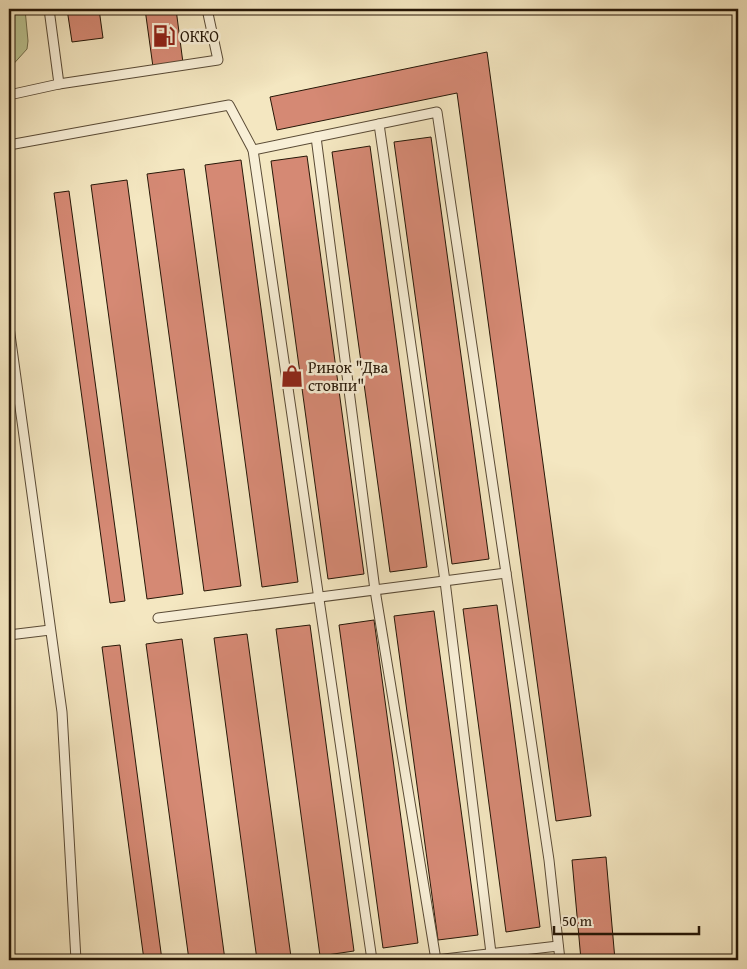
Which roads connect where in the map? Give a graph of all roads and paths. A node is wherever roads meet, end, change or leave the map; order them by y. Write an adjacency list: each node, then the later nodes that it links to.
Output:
1 (49, 9): 3 (lane)
2 (207, 9): 3 (lane)
3 (59, 84): 4 (lane)
4 (9, 95)
5 (380, 124): 6 (lane); 10 (lane); 11 (lane)
6 (316, 137): 8 (lane); 12 (lane)
7 (9, 145): 8 (lane)
8 (253, 150): 13 (lane)
9 (9, 327): 15 (lane)
10 (506, 574): 11 (lane); 17 (lane)
11 (446, 581): 12 (lane); 18 (lane)
12 (375, 590): 13 (lane); 21 (lane)
13 (319, 598): 14 (lane); 20 (lane)
14 (158, 618)
15 (50, 630): 16 (lane); 19 (lane)
16 (9, 635)
17 (558, 946): 18 (lane); 22 (lane)
18 (491, 954): 21 (lane)
19 (76, 960)
20 (372, 960)
21 (436, 960)
22 (560, 960)

